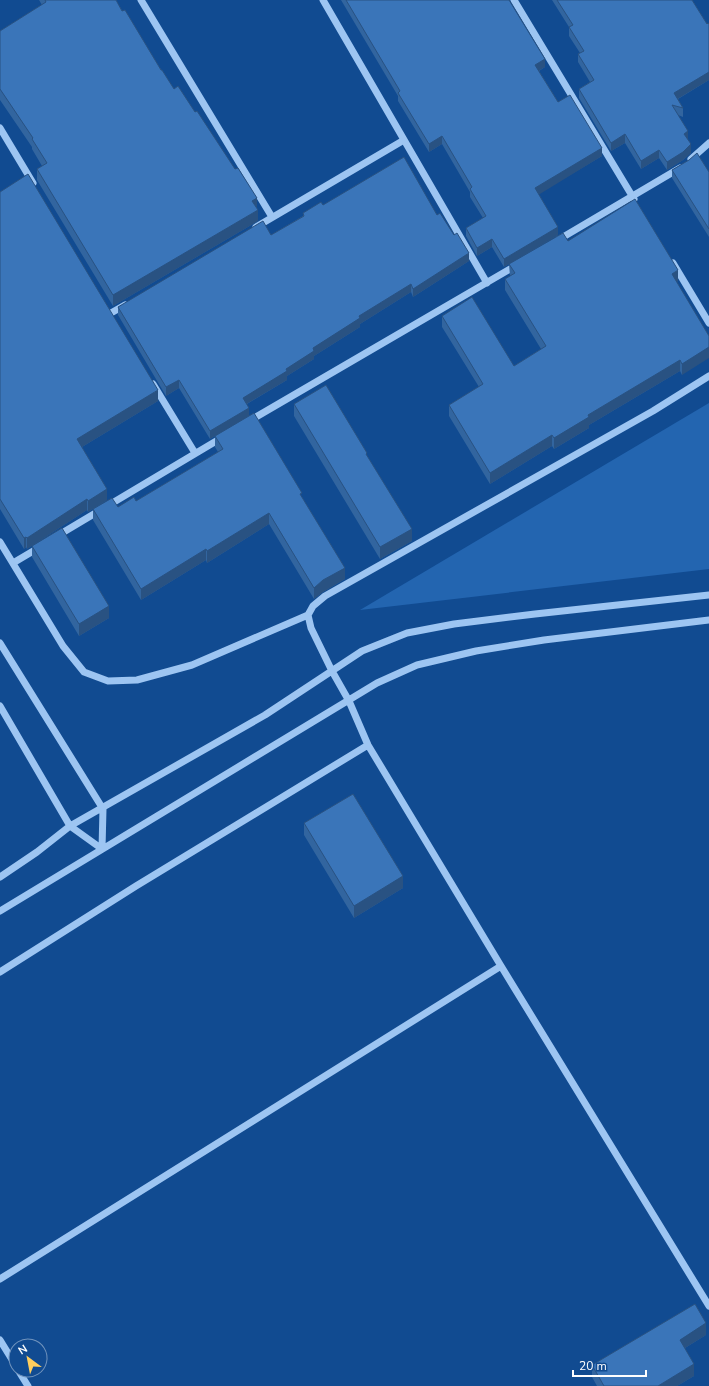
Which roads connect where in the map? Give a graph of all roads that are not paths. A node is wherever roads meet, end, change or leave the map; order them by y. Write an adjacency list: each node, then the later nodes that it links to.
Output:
1 (141, 0): 10 (street)
2 (323, 0): 5 (street)
3 (514, 0): 8 (street)
4 (0, 128): 7 (street)
5 (404, 140): 10 (street); 15 (street)
6 (709, 143): 8 (street)
7 (37, 190)
8 (632, 196): 9 (street); 12 (street)
9 (640, 209)
10 (272, 217): 11 (street)
11 (252, 229)
12 (553, 243)
13 (668, 256): 18 (street)
14 (520, 263): 15 (street)
15 (487, 283): 21 (street)
16 (131, 301): 17 (street)
17 (107, 306)
18 (709, 323)
19 (709, 376): 29 (street)
20 (151, 380): 23 (street)
21 (242, 426)
22 (229, 433): 23 (street)
23 (195, 453): 24 (street)
24 (53, 539)
25 (0, 542): 27 (street)
26 (46, 543): 27 (street)
27 (12, 563): 29 (street)
28 (709, 595): 32 (street)
29 (308, 615): 32 (street)
30 (709, 620): 33 (street)
31 (0, 643): 36 (street)
32 (332, 671): 33 (street); 36 (street)
33 (349, 701): 35 (street); 38 (street)
34 (0, 706): 37 (street)
35 (368, 745): 41 (street); 42 (street)
36 (103, 809): 37 (street); 38 (street)
37 (70, 826): 38 (street); 39 (street)
38 (102, 849): 40 (street)
39 (0, 877)
40 (0, 911)
41 (501, 966): 43 (street); 44 (street)
42 (0, 972)
43 (0, 1279)
44 (709, 1306)
45 (0, 1340): 46 (street)
46 (8, 1353)

